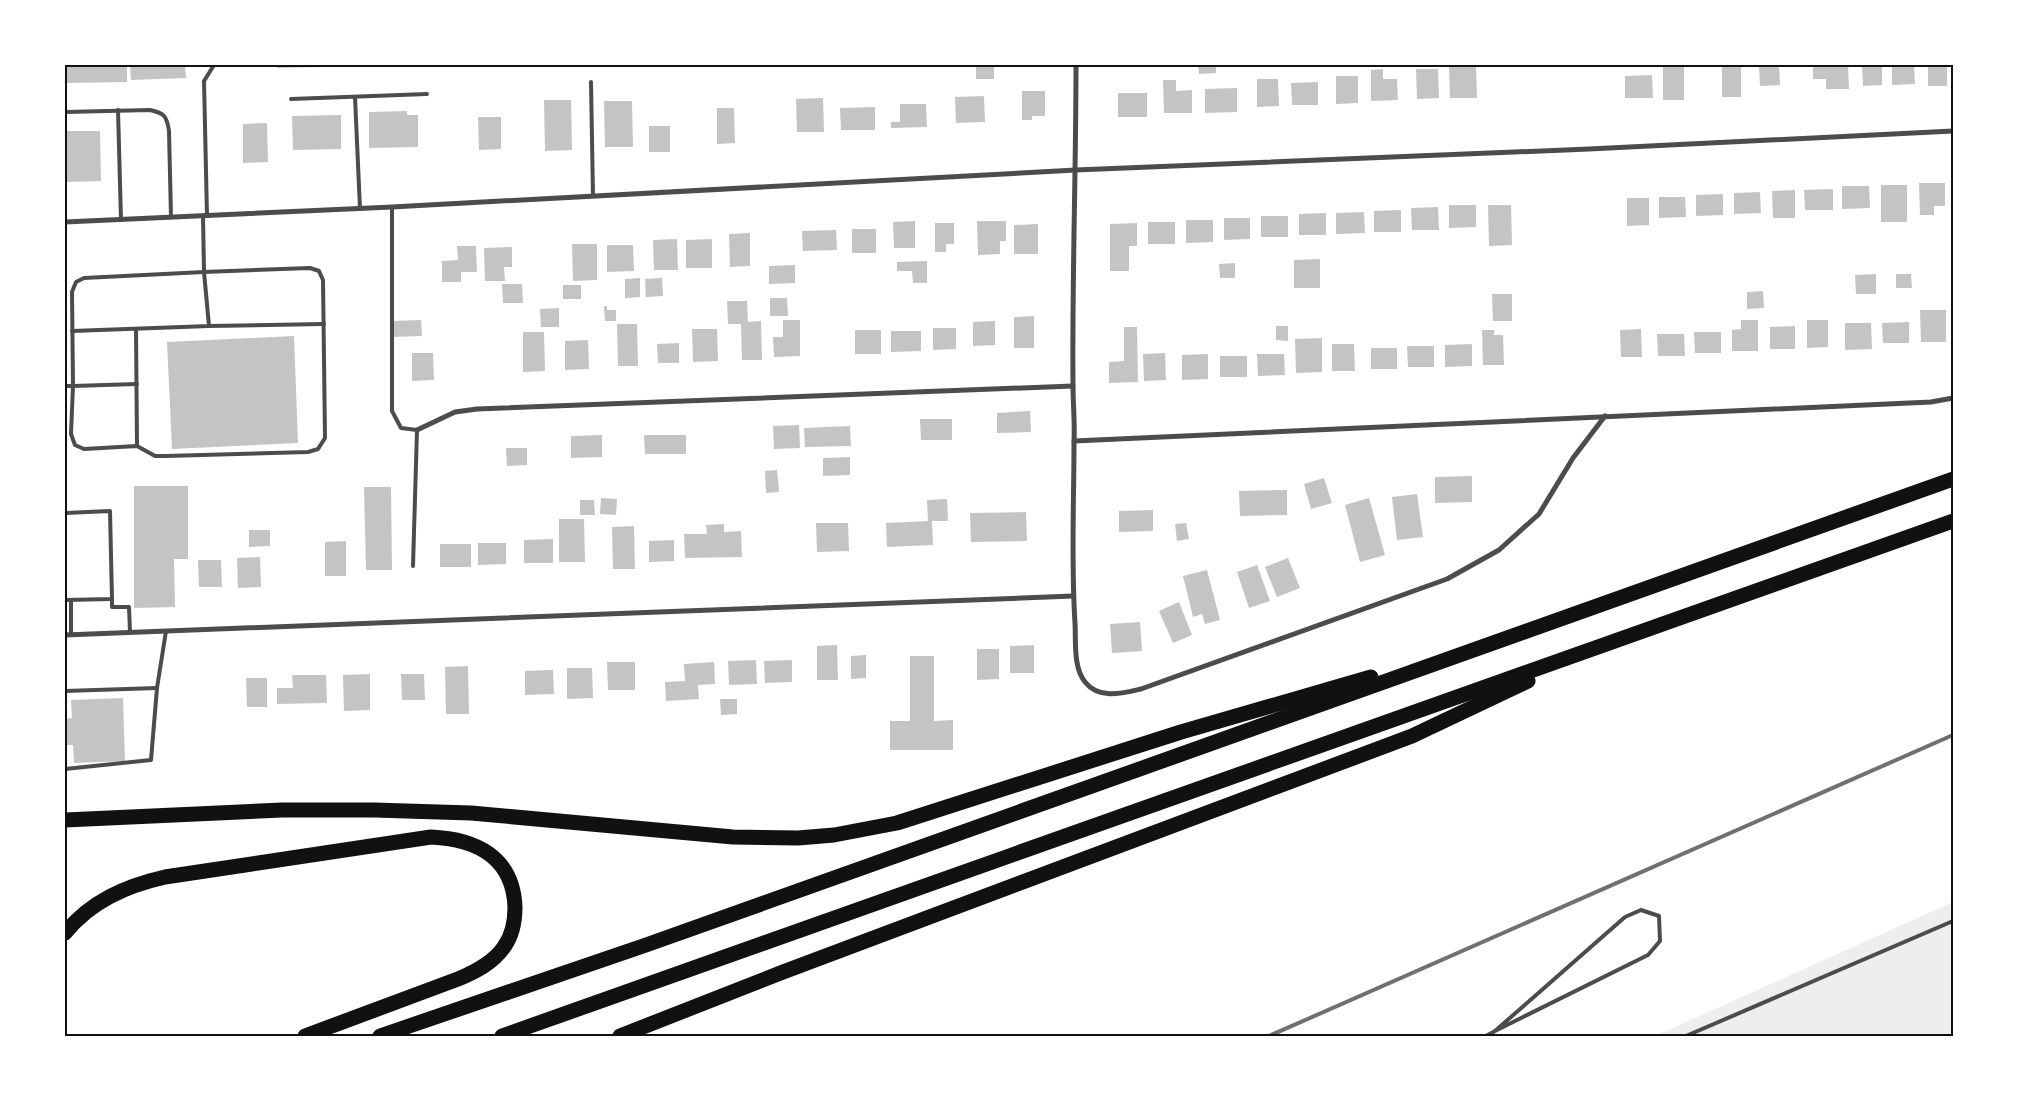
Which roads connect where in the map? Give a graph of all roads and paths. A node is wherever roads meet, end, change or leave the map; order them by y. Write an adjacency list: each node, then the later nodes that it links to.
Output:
1 (214, 65): 14 (lane)
2 (1076, 65): 10 (street)
3 (591, 82): 11 (lane)
4 (427, 94): 5 (lane)
5 (354, 96): 6 (lane); 13 (lane)
6 (291, 99)
7 (118, 110): 8 (lane); 15 (lane); 16 (lane)
8 (65, 112)
9 (1953, 130): 10 (street)
10 (1076, 170): 11 (street); 26 (street)
11 (593, 196): 12 (street)
12 (392, 207): 13 (street); 29 (lane)
13 (360, 209): 14 (street)
14 (205, 216): 15 (street); 18 (lane)
15 (171, 217): 16 (street)
16 (122, 220): 17 (street)
17 (65, 222)
18 (204, 272): 19 (lane); 20 (lane); 22 (lane)
19 (324, 324): 20 (lane); 31 (lane)
20 (209, 326): 21 (lane)
21 (136, 329): 22 (lane); 23 (lane)
22 (72, 331): 25 (lane)
23 (136, 384): 25 (lane); 31 (lane)
24 (65, 386): 25 (lane)
25 (73, 386): 31 (lane)
26 (1072, 386): 29 (street); 30 (street)
27 (1953, 398): 28 (street)
28 (1605, 416): 30 (street); 36 (street)
29 (417, 430): 35 (lane)
30 (1074, 440): 36 (street)
31 (137, 446)
32 (1953, 480): 42 (highway)
33 (65, 513): 37 (lane)
34 (1953, 521): 44 (highway)
35 (413, 566)
36 (1073, 596): 40 (street)
37 (112, 599): 39 (lane); 41 (lane)
38 (65, 600): 39 (lane)
39 (71, 600): 43 (lane)
40 (166, 631): 41 (street); 45 (lane)
41 (130, 632): 43 (street)
42 (1519, 633): 48 (highway); 53 (highway)
43 (68, 635)
44 (1592, 649): 54 (highway); 55 (highway)
45 (157, 688): 46 (lane); 47 (lane)
46 (65, 691)
47 (65, 769)
48 (65, 820)
49 (1953, 921): 57 (lane)
50 (65, 933): 52 (highway)
51 (1495, 1032): 51 (lane); 56 (lane)
52 (305, 1036)
53 (380, 1036)
54 (502, 1036)
55 (620, 1036)
56 (1486, 1036)
57 (1686, 1036)

